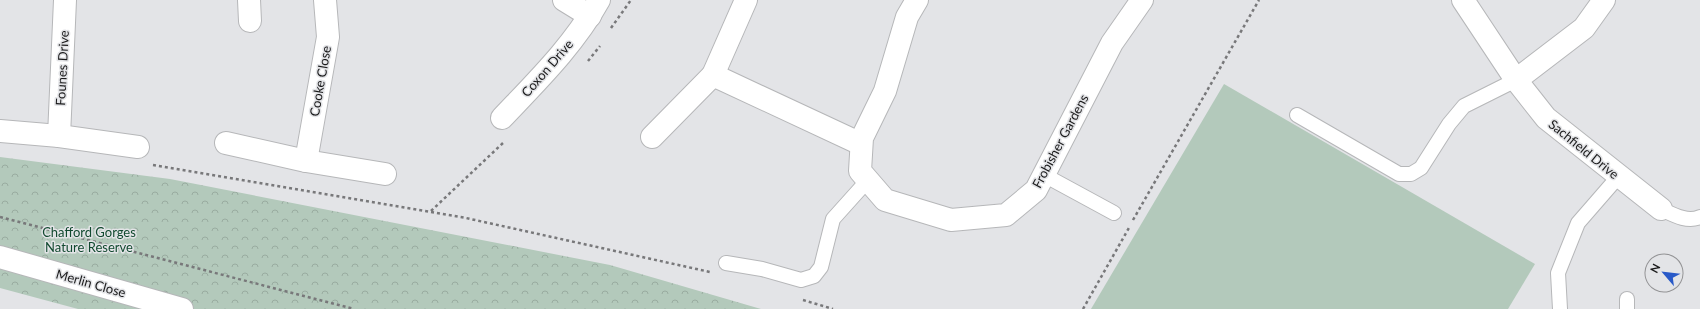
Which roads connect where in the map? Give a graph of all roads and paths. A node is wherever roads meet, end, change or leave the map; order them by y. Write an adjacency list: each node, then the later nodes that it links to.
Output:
1 (65, 0): 16 (street, Founes Drive)
2 (325, 0): 21 (street, Cooke Close)
3 (564, 0): 10 (street, Coxon Drive)
4 (746, 0): 11 (street)
5 (916, 0): 19 (street, Frobisher Gardens)
6 (1142, 0): 23 (street, Frobisher Gardens)
7 (1259, 0): 37 (path)
8 (1463, 0): 12 (street, Sachfield Drive)
9 (1604, 0): 12 (street)
10 (595, 8): 14 (street, Coxon Drive)
11 (712, 75): 17 (street); 19 (street)
12 (1516, 80): 13 (lane); 24 (street, Sachfield Drive)
13 (1297, 115)
14 (502, 118)
15 (0, 131): 16 (street)
16 (59, 136): 20 (street)
17 (652, 136)
18 (226, 144): 21 (street)
19 (861, 144): 25 (street, Frobisher Gardens)
20 (143, 156): 32 (path)
21 (306, 161): 22 (street)
22 (385, 174)
23 (1044, 175): 25 (street, Frobisher Gardens); 27 (lane)
24 (1618, 177): 26 (street, Sachfield Drive); 38 (lane)
25 (868, 180): 31 (lane)
26 (1661, 208): 29 (lane)
27 (1114, 212)
28 (0, 216): 35 (path)
29 (1700, 218)
30 (0, 257): 34 (street, Merlin Close)
31 (726, 264)
32 (713, 273)
33 (795, 298): 36 (path)
34 (182, 309)
35 (354, 309)
36 (833, 309)
37 (1083, 309)
38 (1560, 309)

